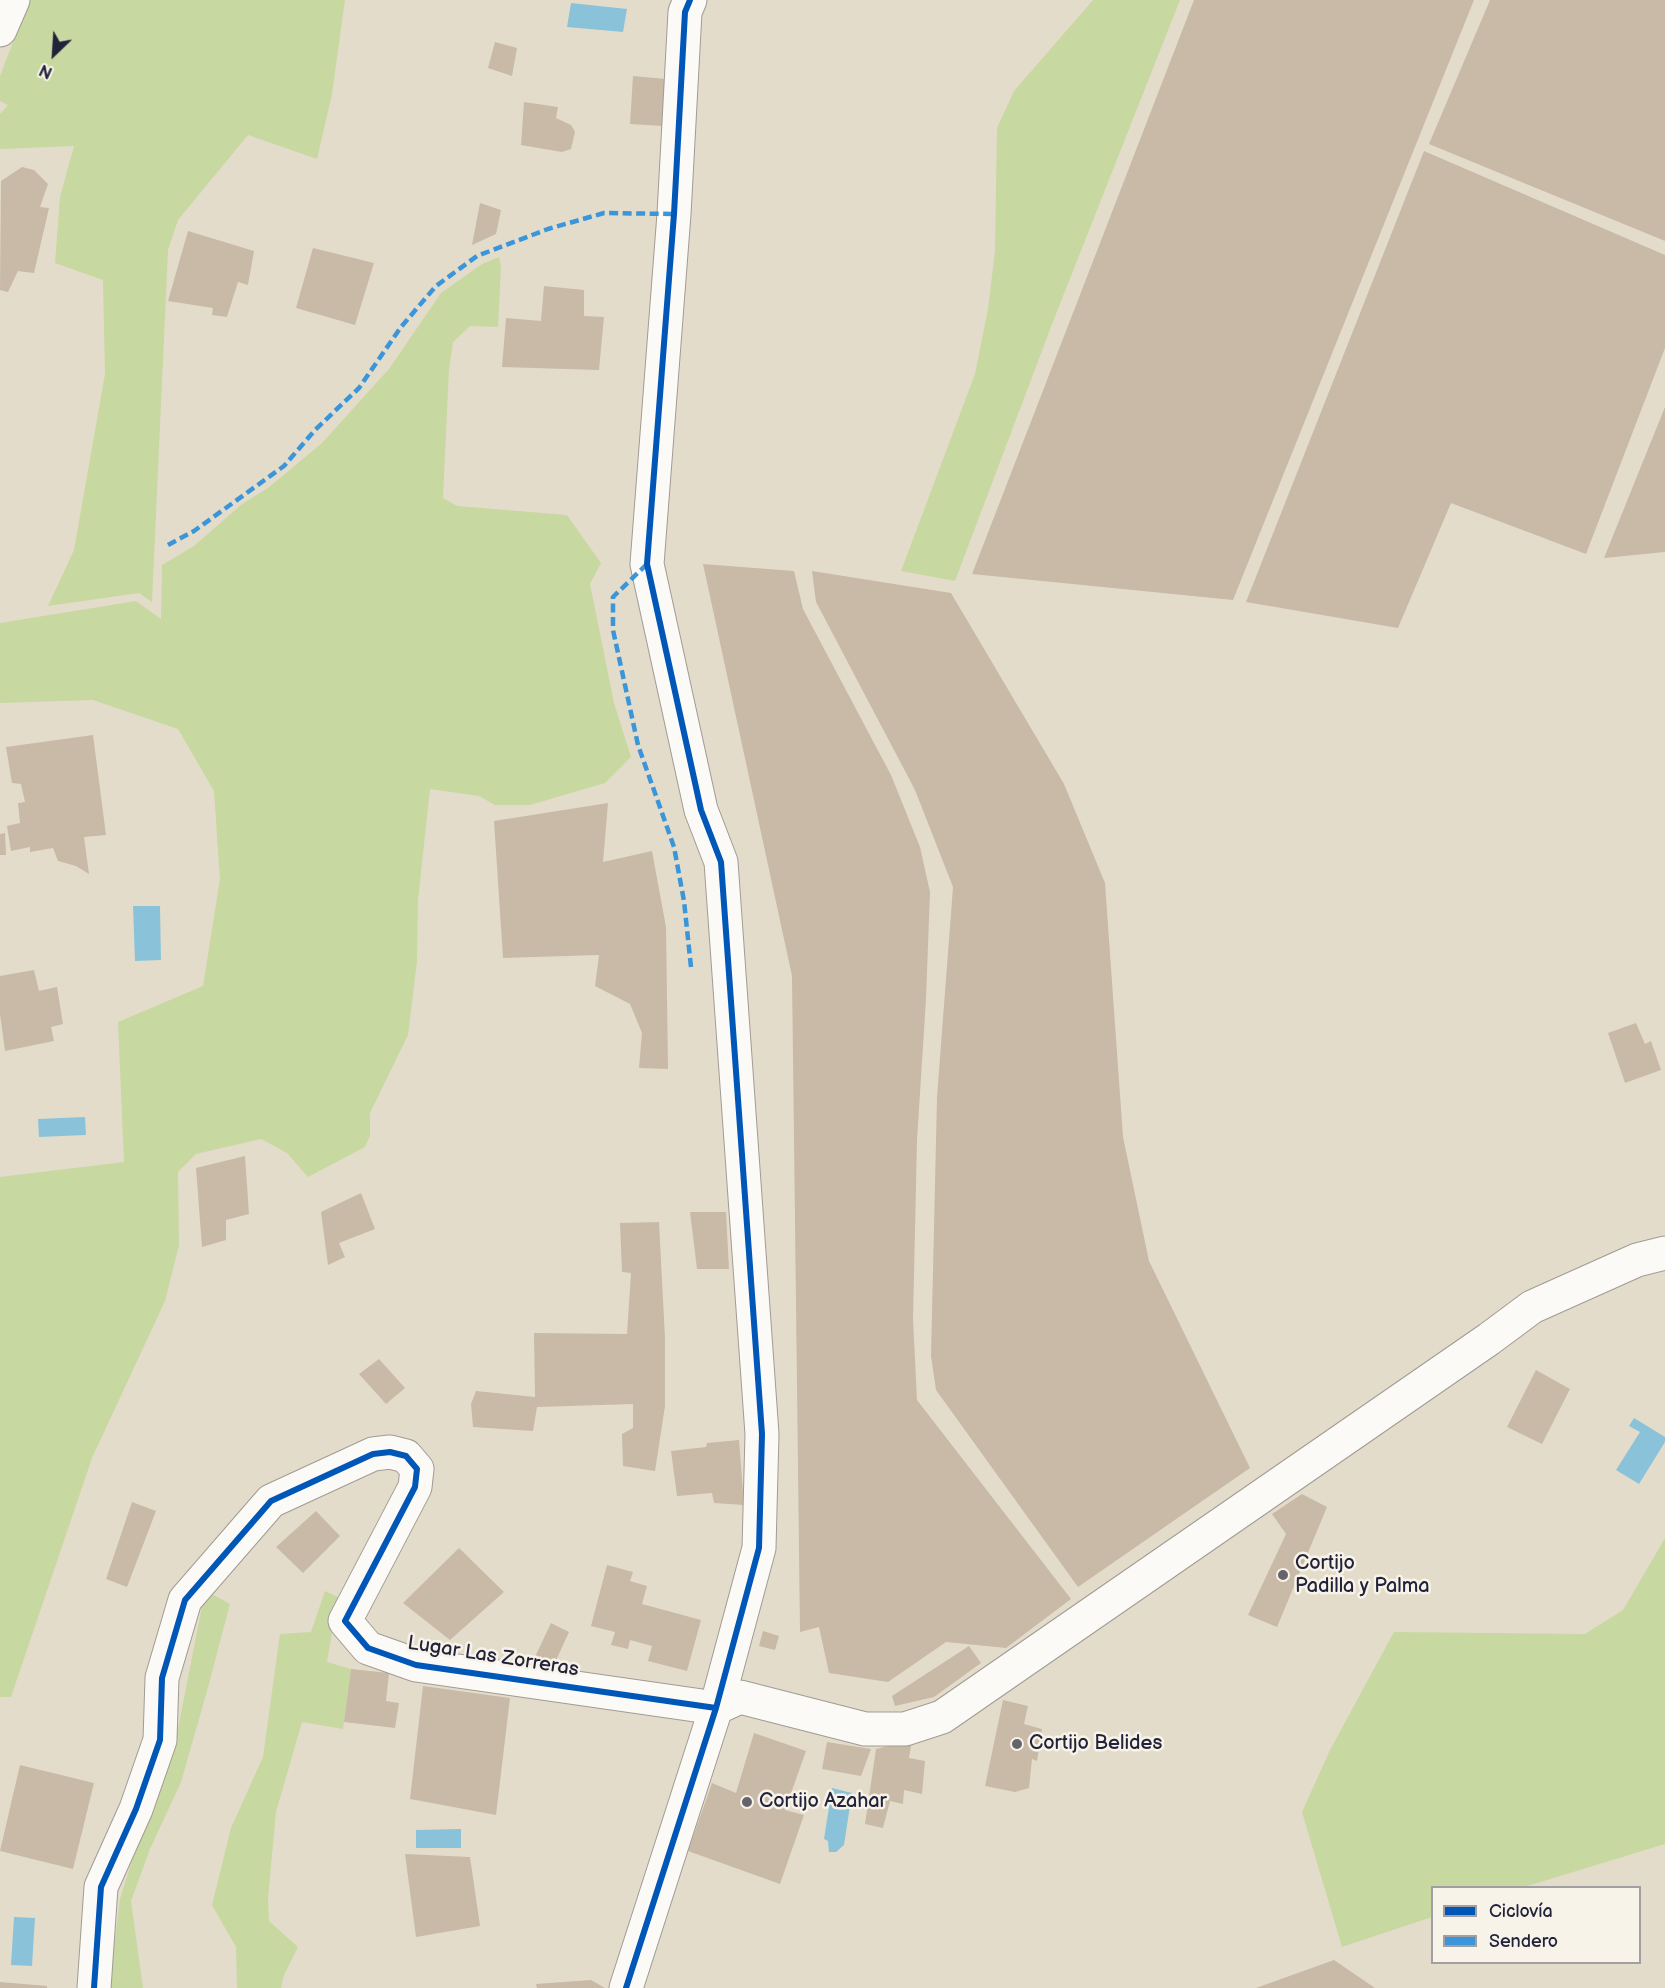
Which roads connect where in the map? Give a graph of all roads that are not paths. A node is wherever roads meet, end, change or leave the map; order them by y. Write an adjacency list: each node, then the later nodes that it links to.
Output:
1 (13, 0): 3 (street)
2 (690, 0): 5 (street)
3 (0, 30)
4 (1665, 1253): 5 (street)
5 (716, 1708): 6 (street, Lugar Las Zorreras); 7 (street)
6 (94, 1988)
7 (626, 1988)

